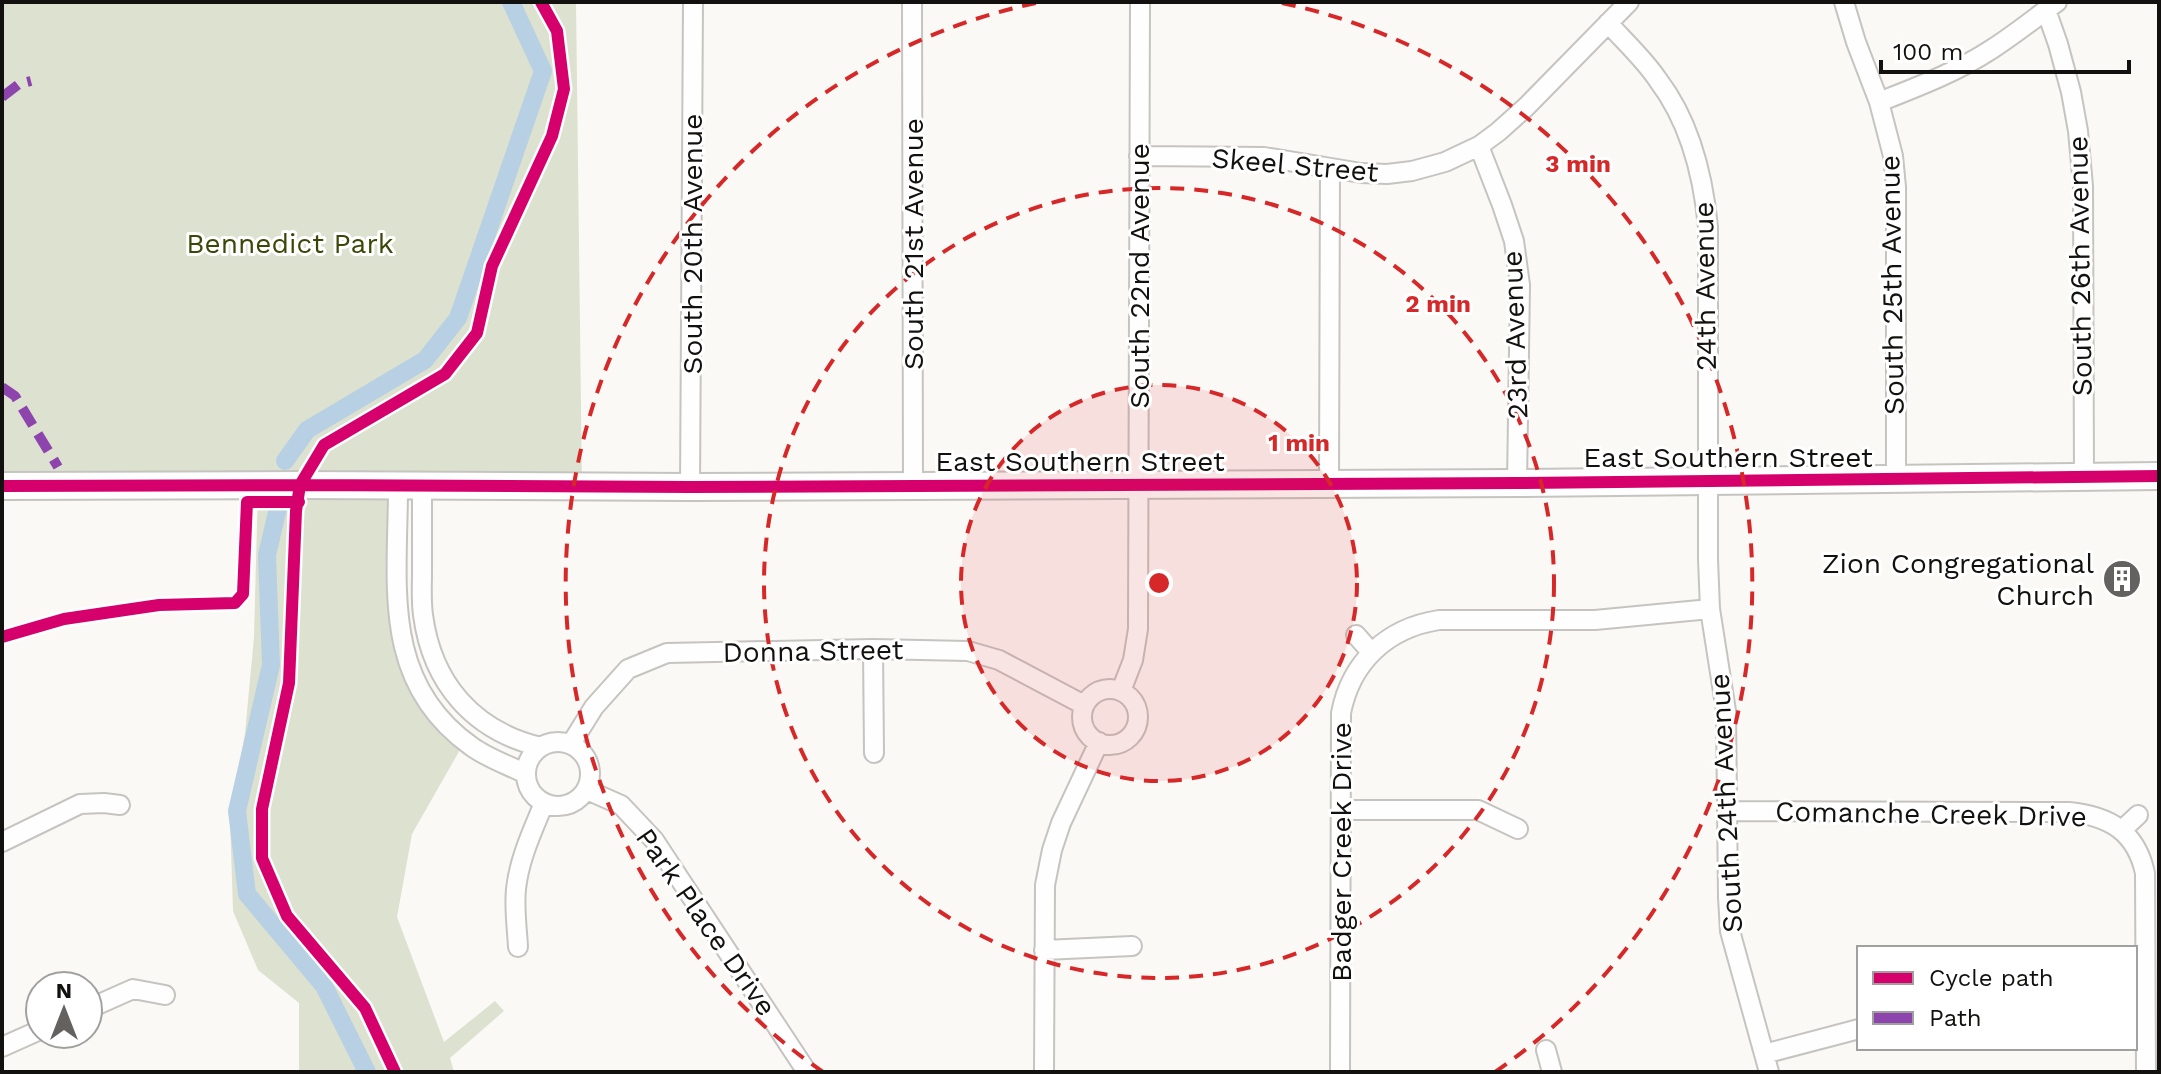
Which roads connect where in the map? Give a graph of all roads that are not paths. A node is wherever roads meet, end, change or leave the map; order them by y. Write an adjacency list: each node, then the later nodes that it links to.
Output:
1 (693, 2): 22 (street, South 20th Avenue)
2 (912, 2): 21 (street, South 21st Avenue)
3 (1140, 2): 10 (street, South 22nd Avenue)
4 (1629, 2): 7 (street, Skeel Street)
5 (1844, 2): 8 (street, South 25th Avenue)
6 (2052, 6): 8 (street); 13 (street, South 26th Avenue)
7 (1608, 23): 9 (street, Skeel Street); 15 (street, 24th Avenue)
8 (1879, 102): 14 (street, South 25th Avenue)
9 (1479, 146): 11 (street, Skeel Street); 17 (street, 23rd Avenue)
10 (1139, 156): 11 (street, Skeel Street); 18 (street, South 22nd Avenue)
11 (1330, 169): 16 (street)
12 (2159, 476): 13 (street, East Southern Street)
13 (2084, 478): 14 (street, East Southern Street)
14 (1896, 480): 15 (street, East Southern Street)
15 (1707, 481): 17 (street, East Southern Street); 23 (street, South 24th Avenue)
16 (1329, 483): 17 (street, East Southern Street); 18 (street, East Southern Street)
17 (1517, 483)
18 (1140, 484): 21 (street, East Southern Street); 27 (street, South 22nd Avenue)
19 (2, 486): 20 (street, East Southern Street)
20 (410, 486): 22 (street, East Southern Street); 31 (street); 33 (street)
21 (913, 486): 22 (street, East Southern Street)
22 (690, 487)
23 (1710, 609): 26 (street, Badger Creek Drive); 38 (street, South 24th Avenue)
24 (1356, 635): 26 (street)
25 (873, 649): 28 (street, Donna Street); 30 (street, Donna Street); 32 (street)
26 (1371, 652): 37 (street, Badger Creek Drive)
27 (1121, 691): 28 (street); 29 (street)
28 (1084, 705): 29 (street)
29 (1099, 742): 45 (street)
30 (571, 744): 31 (street); 34 (street)
31 (541, 747): 33 (street)
32 (874, 753)
33 (526, 774): 35 (street)
34 (587, 790): 35 (street); 53 (street, Park Place Drive)
35 (544, 803): 44 (street)
36 (120, 805): 42 (street)
37 (1341, 810): 40 (street); 55 (street, Badger Creek Drive)
38 (1727, 811): 41 (street, Comanche Creek Drive); 52 (street, South 24th Avenue)
39 (2138, 815): 41 (street)
40 (1518, 829)
41 (2123, 829): 57 (street, Comanche Creek Drive)
42 (2, 842)
43 (1132, 946): 45 (street)
44 (518, 947)
45 (1044, 950): 54 (street)
46 (165, 995): 47 (street)
47 (104, 1002)
48 (1857, 1030): 52 (street)
49 (24, 1037): 50 (street)
50 (2, 1047)
51 (1546, 1050): 56 (street)
52 (1766, 1063)
53 (807, 1072)
54 (1044, 1072)
55 (1340, 1072)
56 (1552, 1072)
57 (2146, 1072)

